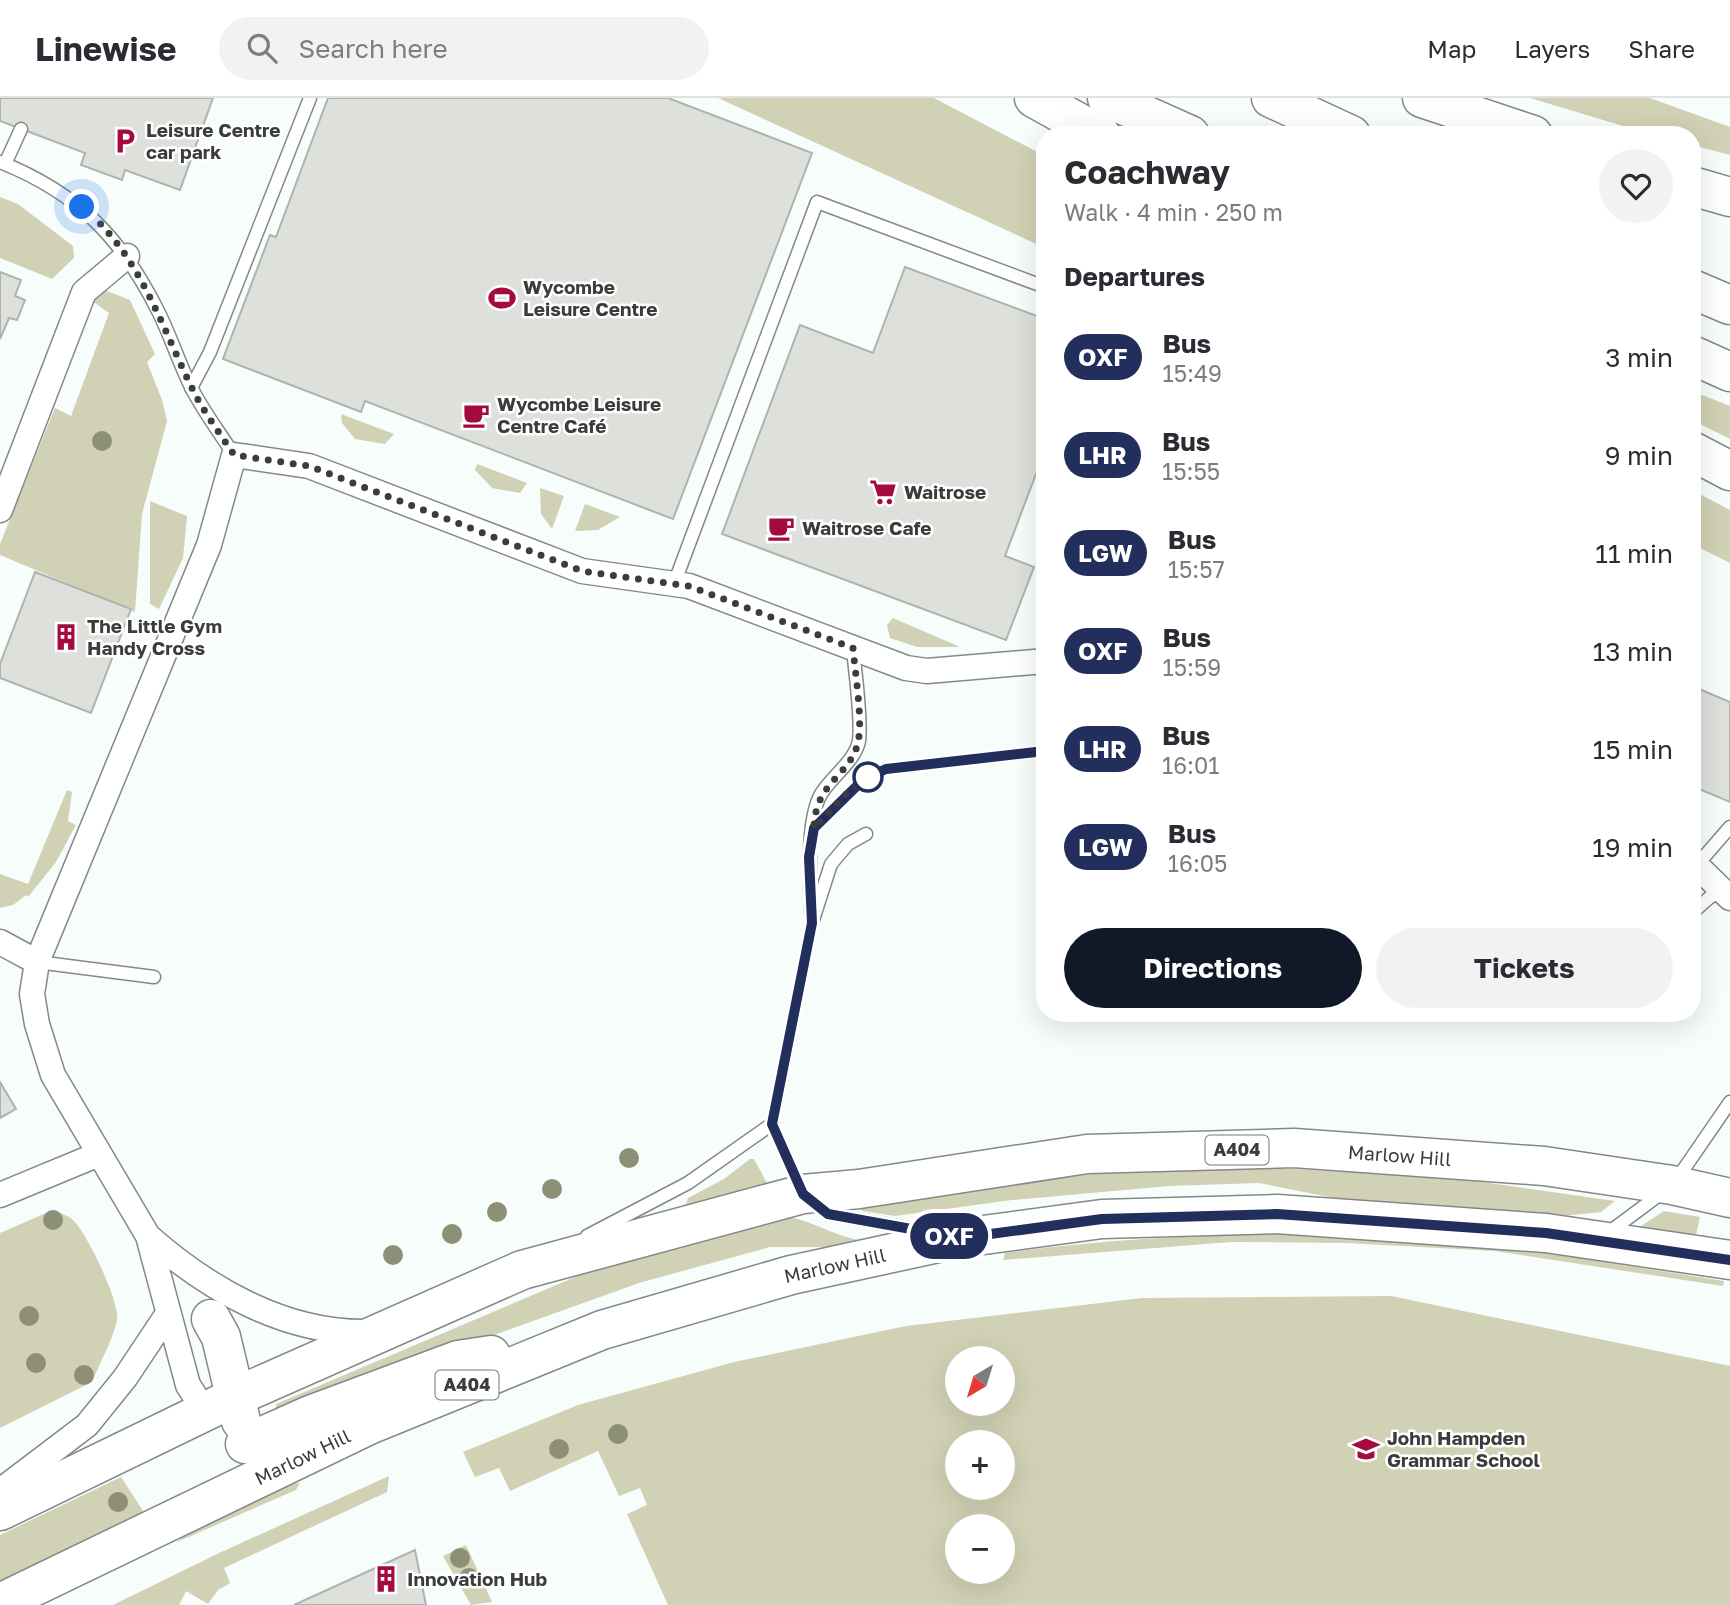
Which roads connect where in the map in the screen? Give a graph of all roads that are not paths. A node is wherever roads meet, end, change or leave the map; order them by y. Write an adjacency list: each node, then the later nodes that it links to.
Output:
1 (310, 98): 20 (lane)
2 (1034, 98): 6 (main road)
3 (1107, 98): 7 (main road)
4 (1271, 98): 8 (main road)
5 (1422, 98): 9 (main road)
6 (1085, 126)
7 (1170, 126)
8 (1332, 126)
9 (1506, 126)
10 (21, 129): 11 (lane)
11 (3, 163): 14 (lane)
12 (1701, 189): 13 (main road)
13 (1730, 197)
14 (127, 256): 20 (lane); 24 (street)
15 (1036, 284): 25 (lane)
16 (1701, 293): 17 (main road)
17 (1730, 306)
18 (1701, 359): 19 (main road)
19 (1730, 372)
20 (191, 388): 21 (lane)
21 (234, 455): 25 (street); 38 (street)
22 (1701, 456): 23 (main road)
23 (1730, 471)
24 (0, 510)
25 (674, 584): 26 (street)
26 (853, 648): 27 (street); 30 (lane)
27 (1036, 662)
28 (1036, 752): 30 (lane)
29 (1730, 827): 32 (lane)
30 (814, 828): 36 (lane)
31 (866, 834): 36 (lane)
32 (1701, 857)
33 (1701, 869): 34 (street)
34 (1728, 895): 35 (lane)
35 (1701, 905)
36 (812, 923): 41 (lane)
37 (0, 942): 38 (street)
38 (37, 962): 39 (lane); 42 (street)
39 (155, 977)
40 (1730, 1102): 43 (lane)
41 (772, 1124): 44 (lane); 52 (lane)
42 (99, 1154): 45 (street); 47 (street)
43 (1672, 1185): 44 (main road, Marlow Hill / A404); 46 (main road, Marlow Hill / A404); 49 (lane)
44 (803, 1194): 48 (lane); 52 (main road, Marlow Hill / A404)
45 (0, 1195)
46 (1730, 1198)
47 (148, 1236): 51 (street); 53 (street)
48 (961, 1238): 49 (main road, Marlow Hill / A404); 56 (main road, Marlow Hill / A404)
49 (1595, 1242): 50 (main road, Marlow Hill / A404)
50 (1730, 1260)
51 (184, 1268): 54 (street); 55 (street)
52 (522, 1270): 55 (main road, Marlow Hill / A404)
53 (167, 1315): 57 (street); 59 (street)
54 (211, 1319): 57 (main road)
55 (377, 1332): 57 (main road, Marlow Hill / A404)
56 (572, 1342): 58 (main road, A404); 60 (main road, Marlow Hill / A404)
57 (221, 1404): 58 (main road); 61 (main road, Marlow Hill / A404)
58 (245, 1444): 60 (main road)
59 (0, 1492)
60 (221, 1496): 62 (main road, Marlow Hill / A404)
61 (0, 1511)
62 (0, 1603)

